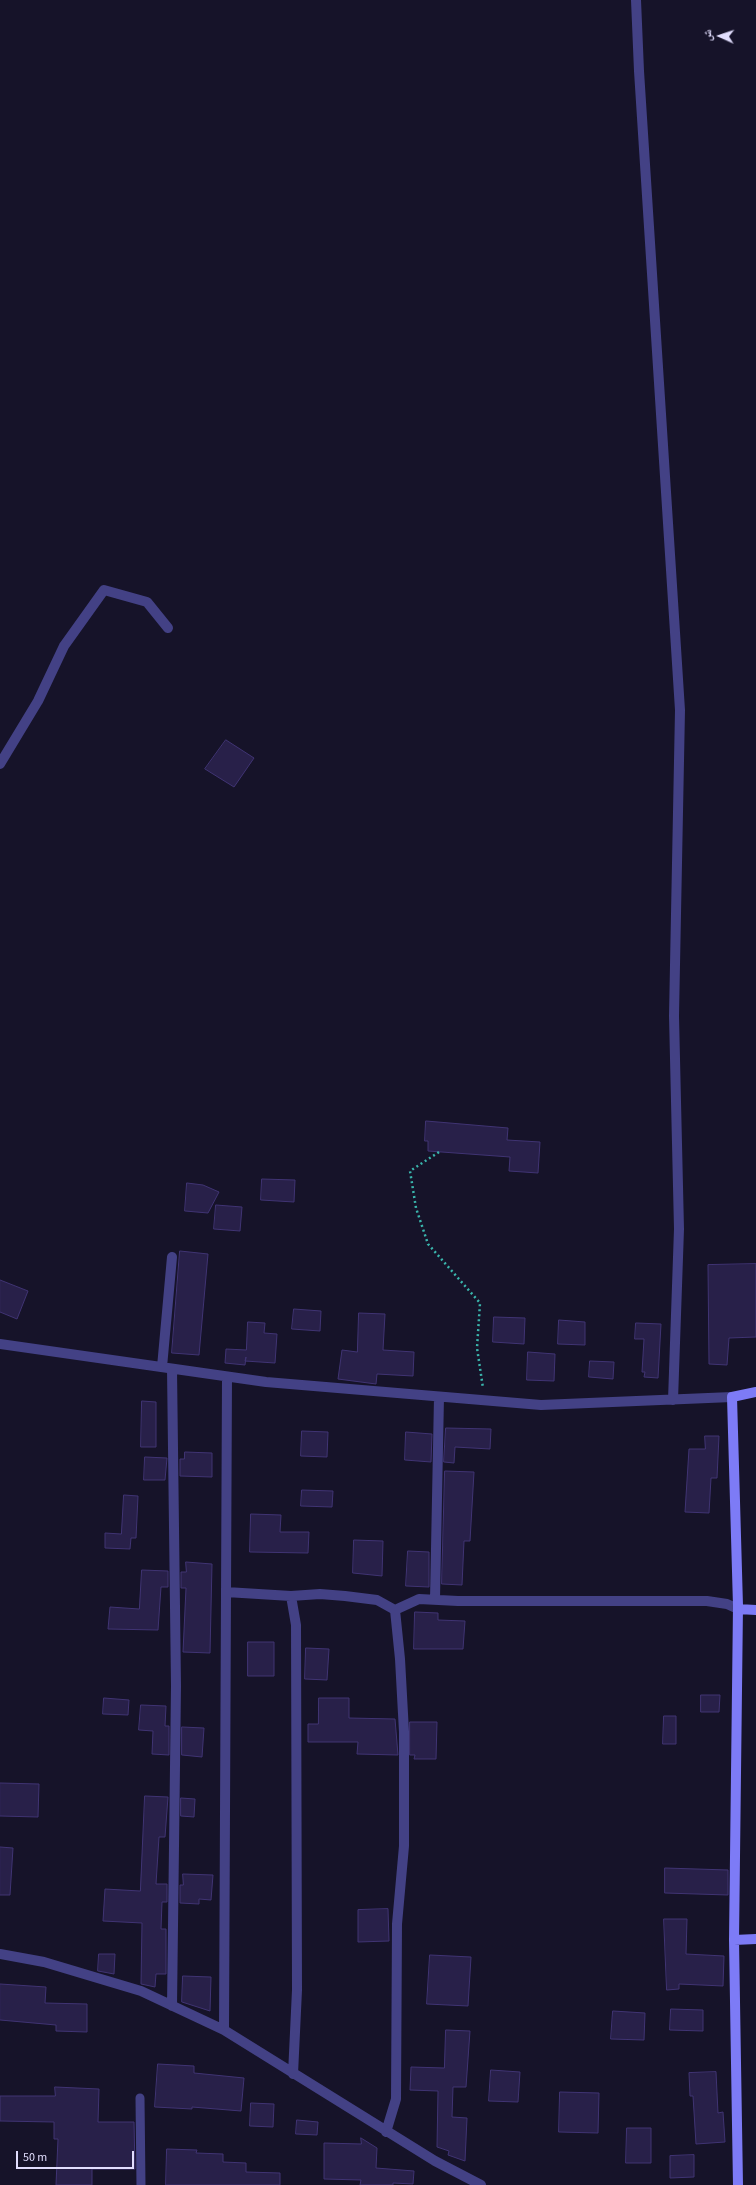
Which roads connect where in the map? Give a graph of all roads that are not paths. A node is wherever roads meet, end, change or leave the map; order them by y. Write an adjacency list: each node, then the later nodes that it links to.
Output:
1 (636, 0): 11 (street)
2 (168, 628): 3 (street)
3 (0, 764)
4 (172, 1257): 6 (street)
5 (0, 1344): 6 (street)
6 (167, 1368): 7 (street); 21 (street)
7 (227, 1377): 9 (street); 12 (street)
8 (756, 1392): 10 (street)
9 (439, 1397): 11 (street); 14 (street)
10 (732, 1397): 11 (street); 15 (street)
11 (673, 1400)
12 (226, 1592): 13 (street); 22 (street)
13 (291, 1596): 16 (street); 23 (street)
14 (435, 1600): 15 (street); 16 (street)
15 (738, 1609): 17 (street); 19 (street)
16 (395, 1610): 25 (street)
17 (756, 1610)
18 (756, 1939): 19 (street)
19 (734, 1940): 28 (street)
20 (0, 1954): 21 (street)
21 (172, 2006): 22 (street)
22 (224, 2030): 23 (street)
23 (293, 2074): 25 (street)
24 (140, 2098): 26 (lane)
25 (386, 2132): 27 (street)
26 (141, 2185)
27 (481, 2185)
28 (738, 2185)

